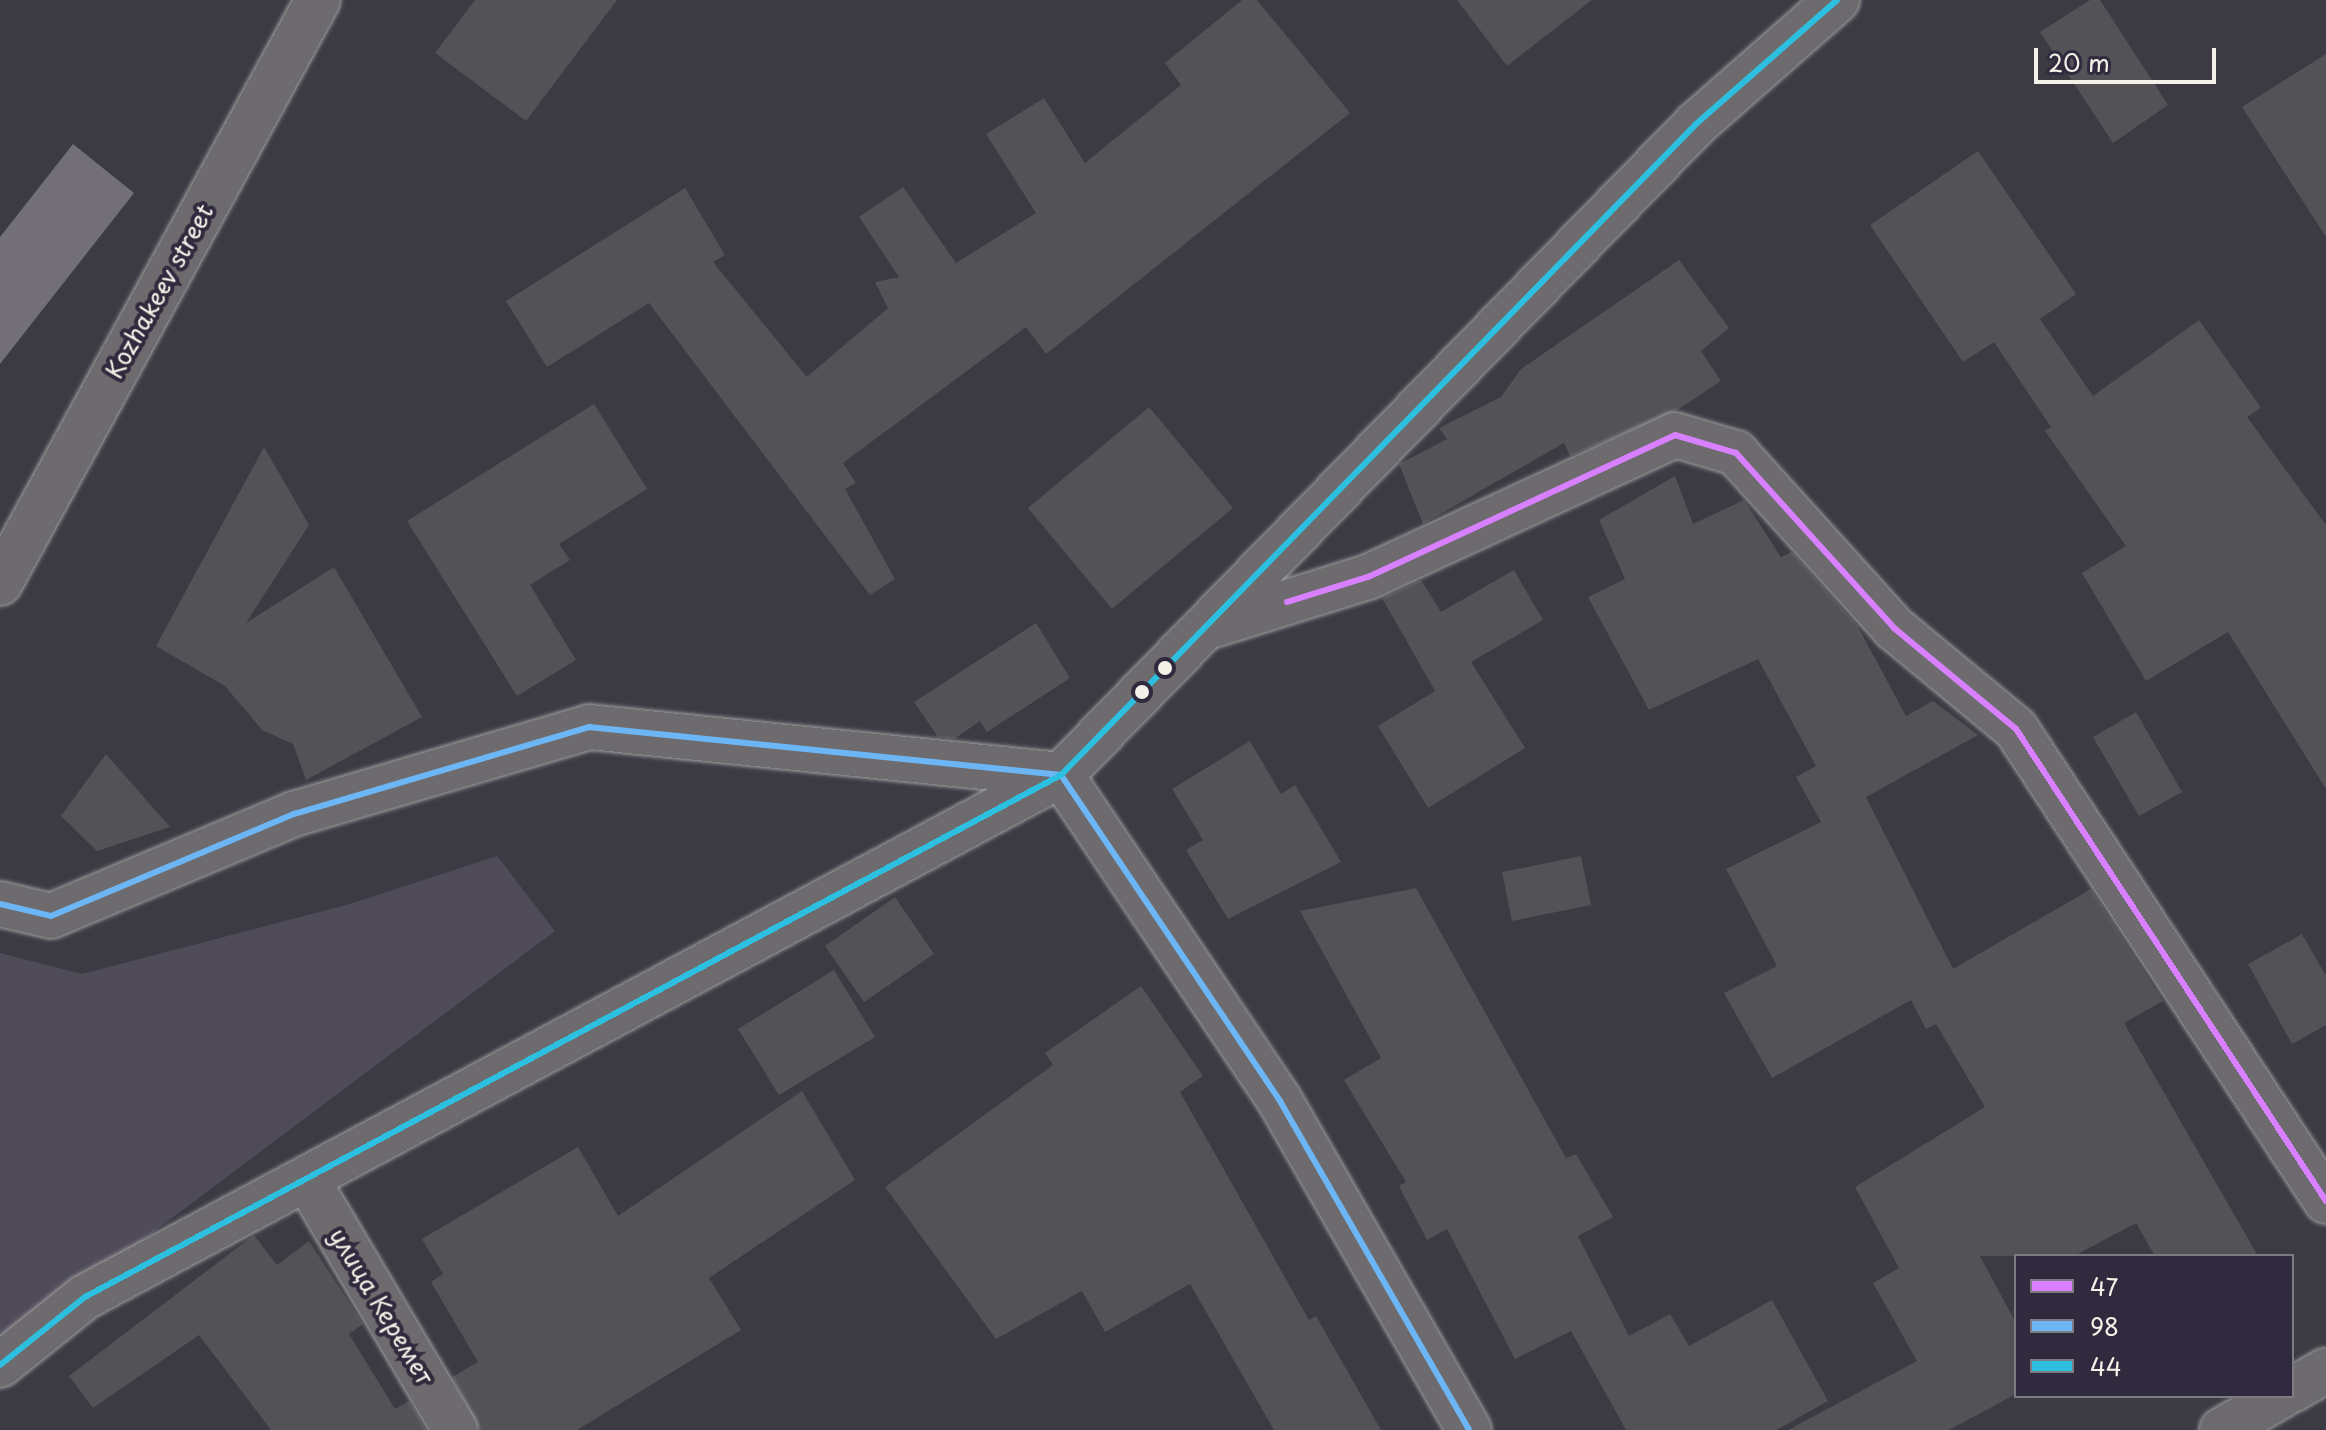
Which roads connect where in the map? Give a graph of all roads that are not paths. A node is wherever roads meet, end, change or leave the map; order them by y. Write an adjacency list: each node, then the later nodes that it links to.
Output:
1 (318, 0): 3 (street, Kozhakeev street)
2 (1837, 0): 4 (street)
3 (0, 583)
4 (1214, 625): 5 (street); 8 (street)
5 (1061, 775): 6 (street); 7 (street); 14 (street)
6 (0, 904)
7 (309, 1183): 9 (street); 13 (street, улица Керемет)
8 (2326, 1201)
9 (0, 1365)
10 (2326, 1370): 11 (street)
11 (2294, 1389)
12 (2278, 1398): 15 (street)
13 (455, 1430)
14 (1469, 1430)
15 (2222, 1430)

